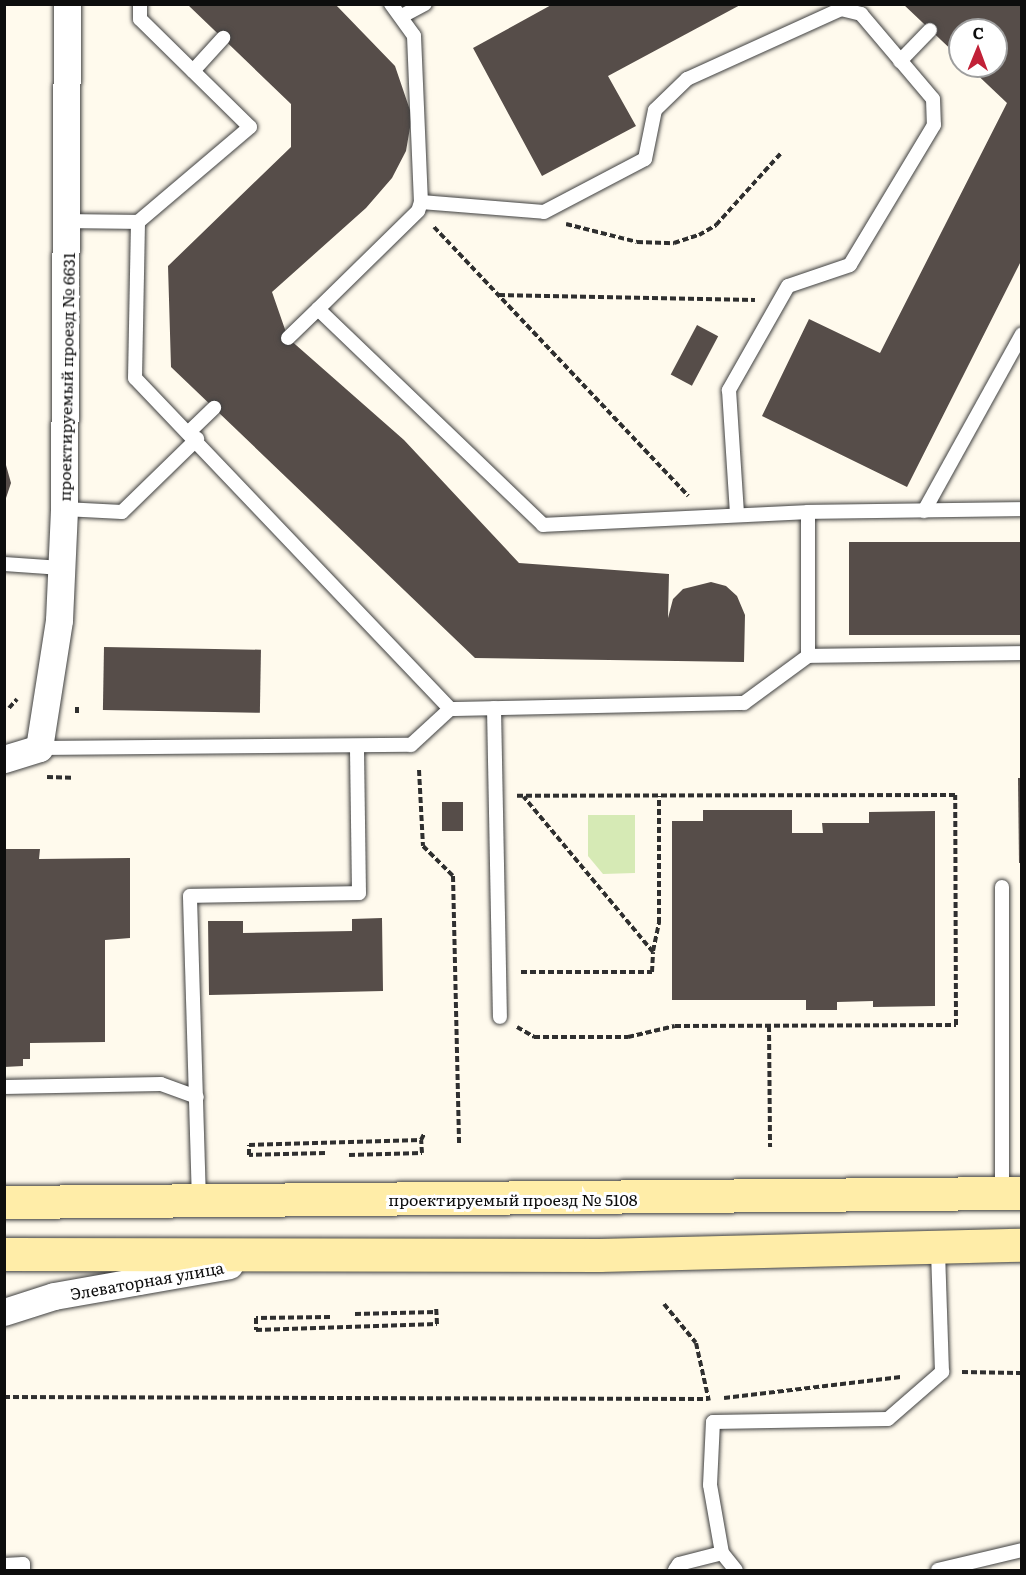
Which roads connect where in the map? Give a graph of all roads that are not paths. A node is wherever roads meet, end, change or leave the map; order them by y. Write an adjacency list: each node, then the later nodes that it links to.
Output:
1 (67, 4): 11 (street, проектируемый проезд № 6631)
2 (140, 4): 9 (lane)
3 (391, 4): 5 (lane)
4 (425, 4): 5 (lane)
5 (402, 16): 10 (lane)
6 (930, 30): 8 (lane)
7 (223, 38): 9 (lane)
8 (900, 61): 10 (lane); 22 (lane)
9 (193, 71): 12 (lane)
10 (420, 206): 13 (lane)
11 (68, 221): 12 (lane); 18 (street, проектируемый проезд № 6631)
12 (138, 222): 17 (lane)
13 (318, 309): 15 (lane); 22 (lane)
14 (1022, 334): 20 (lane)
15 (288, 338)
16 (214, 408): 17 (lane)
17 (193, 435): 18 (lane); 28 (lane)
18 (64, 509): 24 (street, проектируемый проезд № 6631)
19 (1022, 509): 20 (lane)
20 (924, 511): 21 (lane)
21 (808, 512): 22 (lane); 26 (lane)
22 (737, 514)
23 (4, 564): 24 (lane)
24 (62, 568): 30 (street, проектируемый проезд № 6631)
25 (1022, 653): 26 (lane)
26 (808, 656): 27 (lane)
27 (494, 708): 28 (lane); 33 (lane)
28 (450, 709): 29 (lane)
29 (357, 746): 30 (lane); 35 (lane)
30 (39, 748): 31 (street)
31 (4, 759)
32 (1002, 887): 36 (lane)
33 (500, 1017)
34 (4, 1087): 35 (lane)
35 (197, 1097): 37 (lane)
36 (1012, 1194): 37 (main road, проектируемый проезд № 5108)
37 (200, 1201): 38 (main road, проектируемый проезд № 5108)
38 (4, 1202)
39 (1022, 1245): 40 (main road)
40 (938, 1249): 42 (main road); 45 (lane)
41 (4, 1254): 42 (main road)
42 (292, 1255): 43 (street, Элеваторная улица)
43 (4, 1312)
44 (1022, 1550): 50 (lane)
45 (722, 1553): 48 (lane); 49 (lane)
46 (4, 1565): 47 (lane)
47 (23, 1570)
48 (675, 1570)
49 (736, 1570)
50 (938, 1570)

